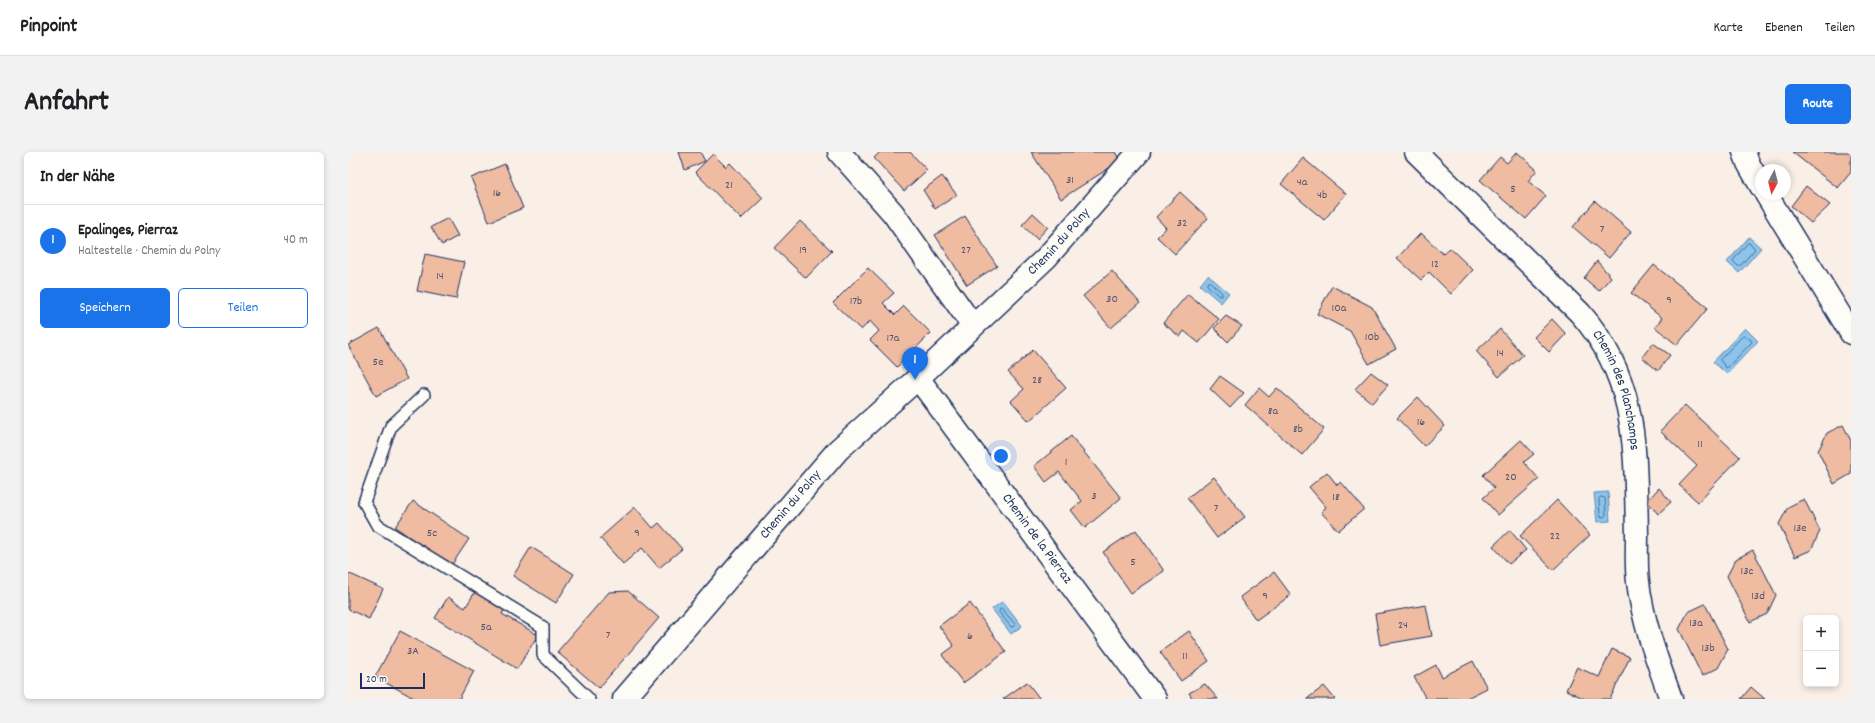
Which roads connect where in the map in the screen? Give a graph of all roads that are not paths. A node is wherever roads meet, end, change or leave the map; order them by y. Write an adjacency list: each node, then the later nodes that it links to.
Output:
1 (839, 152): 7 (street)
2 (1138, 152): 7 (street, Chemin du Polny)
3 (1416, 152): 14 (street, Chemin des Planchamps)
4 (1744, 152): 5 (street)
5 (1755, 175)
6 (1770, 200): 8 (street)
7 (973, 326): 9 (street, Chemin du Polny)
8 (1851, 333)
9 (918, 378): 12 (street, Chemin du Polny); 13 (street, Chemin de la Pierraz)
10 (424, 394): 11 (lane)
11 (590, 699)
12 (624, 699)
13 (1155, 699)
14 (1671, 699)

